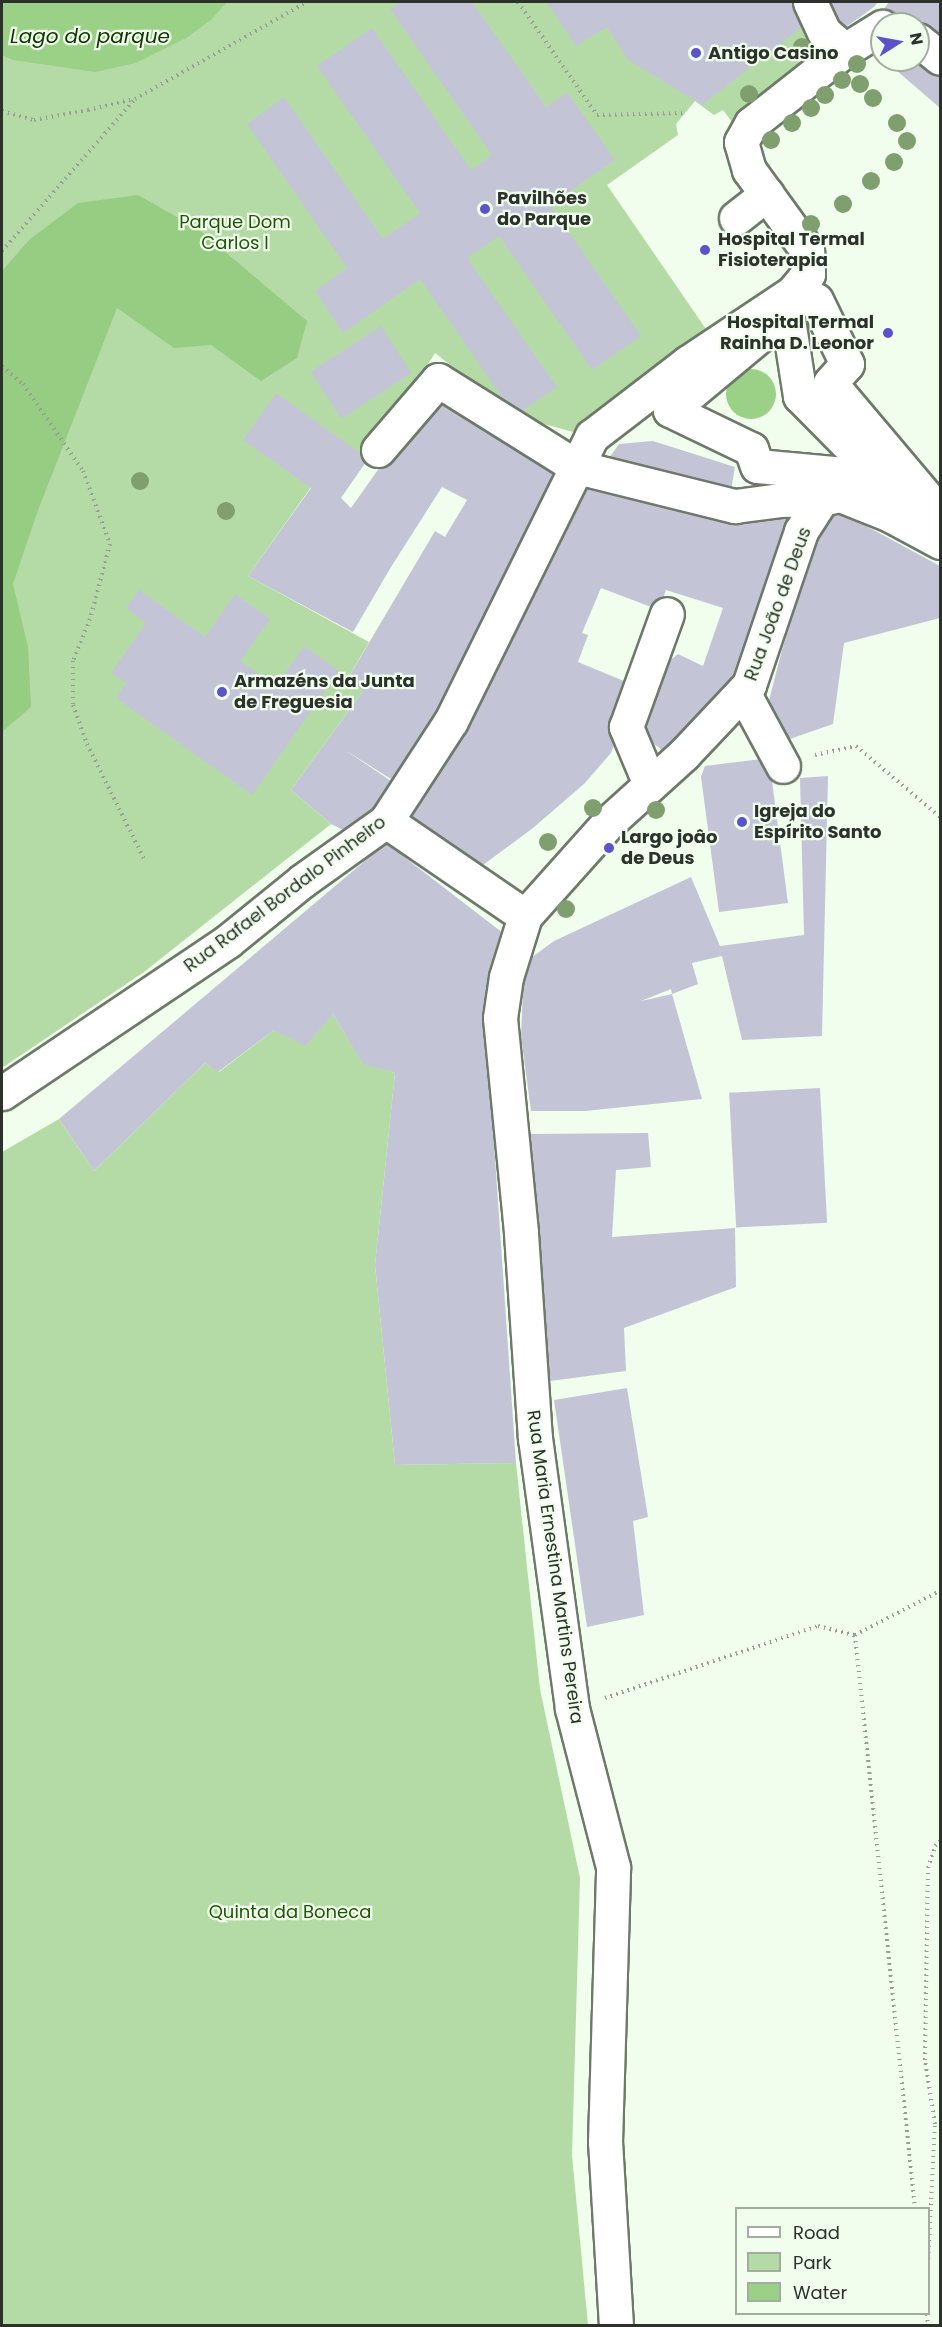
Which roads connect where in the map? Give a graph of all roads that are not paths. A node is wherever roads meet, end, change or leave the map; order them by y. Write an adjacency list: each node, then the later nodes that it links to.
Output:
1 (810, 2): 4 (street)
2 (883, 2): 4 (street)
3 (870, 34): 4 (street)
4 (844, 50): 5 (street)
5 (767, 194): 6 (street); 7 (street)
6 (736, 218)
7 (798, 302): 7 (street); 9 (street, Rua Rafael Bordalo Pinheiro); 11 (street)
8 (378, 450): 9 (street)
9 (577, 467): 10 (street); 16 (street, Rua Rafael Bordalo Pinheiro)
10 (822, 500): 11 (street); 13 (street, Rua João de Deus)
11 (940, 532)
12 (667, 614): 15 (street)
13 (743, 692): 14 (street); 15 (street, Rua João de Deus)
14 (783, 766)
15 (650, 782): 17 (street, Rua João de Deus)
16 (386, 821): 17 (street); 18 (street, Rua Rafael Bordalo Pinheiro)
17 (525, 916): 19 (street, Rua Maria Ernestina Martins Pereira)
18 (2, 1093)
19 (616, 2325)

